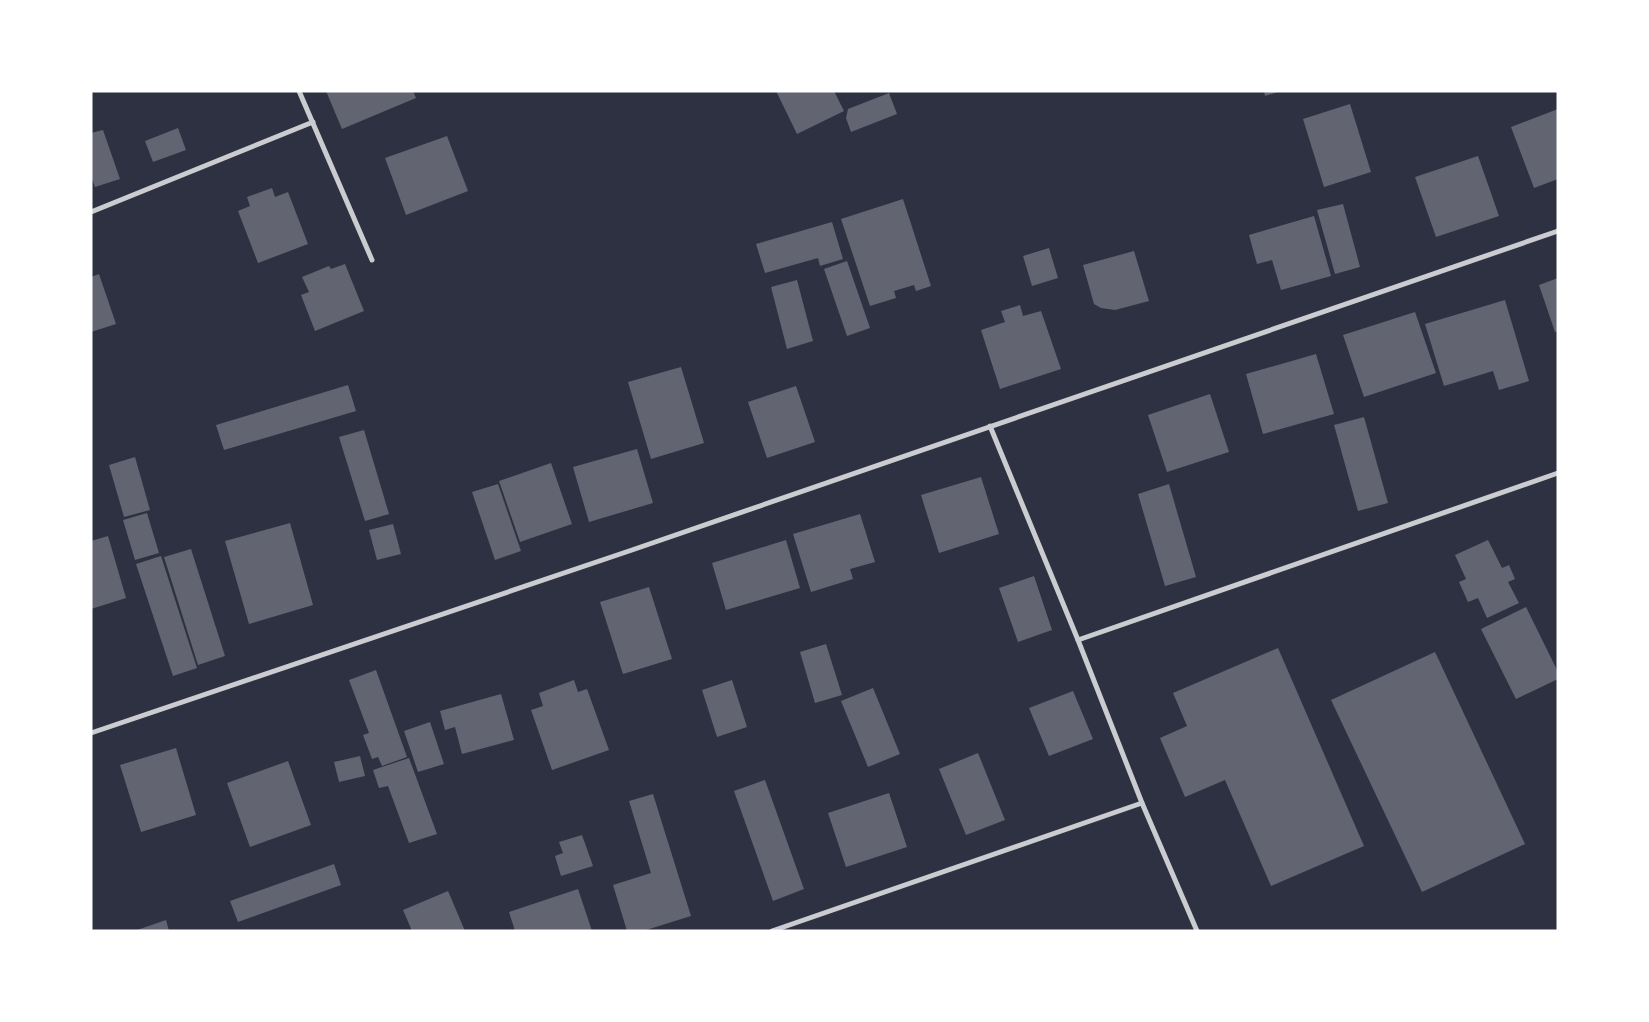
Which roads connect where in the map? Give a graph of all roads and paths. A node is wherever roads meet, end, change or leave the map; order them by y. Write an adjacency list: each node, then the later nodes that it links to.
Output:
1 (299, 91): 2 (street)
2 (313, 122): 3 (street); 5 (street)
3 (91, 212)
4 (1558, 231): 6 (street)
5 (372, 260)
6 (990, 426): 8 (street); 9 (street)
7 (1558, 473): 8 (street)
8 (1078, 640): 10 (street)
9 (91, 733)
10 (1142, 803): 11 (street); 12 (street)
11 (772, 931)
12 (1197, 931)

